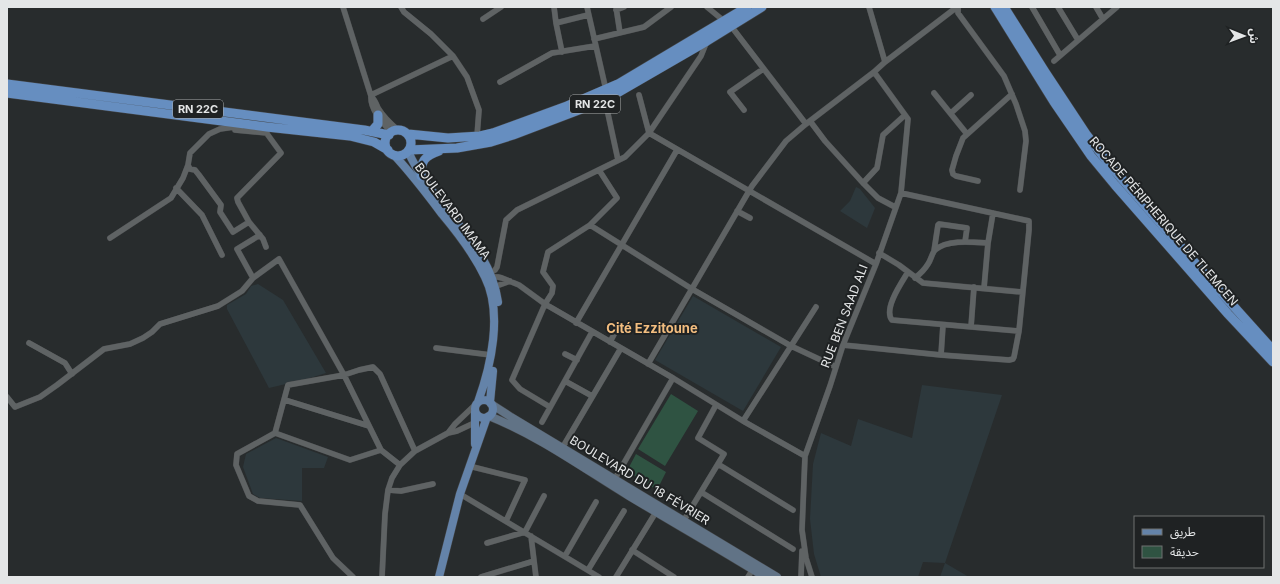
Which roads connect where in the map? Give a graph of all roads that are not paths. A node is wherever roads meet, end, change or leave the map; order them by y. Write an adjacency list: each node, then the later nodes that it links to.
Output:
1 (343, 7): 46 (street)
2 (400, 7): 33 (street)
3 (501, 7): 22 (street)
4 (554, 7): 24 (street)
5 (587, 7): 21 (street)
6 (624, 7): 19 (street)
7 (671, 7): 26 (street)
8 (707, 7): 25 (street)
9 (747, 7): 20 (highway, RN 22C)
10 (762, 7): 25 (highway, RN 22C)
11 (869, 7): 35 (street)
12 (958, 7): 35 (street); 43 (street)
13 (995, 7): 121 (highway, ROCADE PÉRIPHERIQUE DE TLEMCEN)
14 (1004, 7): 116 (highway)
15 (1032, 7): 32 (street)
16 (1058, 7): 28 (street)
17 (1096, 7): 23 (street)
18 (1117, 7): 23 (street)
19 (616, 9): 26 (street)
20 (736, 11): 25 (highway, RN 22C)
21 (588, 15): 24 (street); 27 (street)
22 (483, 19)
23 (1103, 19): 28 (street)
24 (556, 23): 31 (street)
25 (727, 23): 29 (highway, RN 22C); 36 (street); 40 (highway, RN 22C)
26 (620, 33): 27 (street)
27 (594, 39): 30 (street)
28 (1078, 40): 32 (street)
29 (707, 41): 47 (highway, RN 22C); 58 (street)
30 (595, 46): 31 (street); 40 (street)
31 (562, 52): 38 (street)
32 (1060, 55): 34 (street)
33 (453, 56): 46 (street); 61 (street)
34 (1054, 61)
35 (885, 62): 37 (street)
36 (763, 69): 48 (street); 52 (street)
37 (874, 72): 51 (street); 52 (street)
38 (500, 82)
39 (7, 84): 56 (highway, RN 22C)
40 (606, 90): 61 (highway, RN 22C)
41 (7, 92): 53 (highway, RN 22C)
42 (934, 93): 49 (street)
43 (1012, 94): 60 (street); 73 (street)
44 (639, 95): 58 (street)
45 (971, 95): 49 (street)
46 (371, 96): 50 (street); 57 (street)
47 (605, 100): 62 (highway, RN 22C); 66 (street)
48 (744, 110)
49 (951, 113): 60 (street)
50 (378, 115): 56 (highway); 57 (street)
51 (905, 115): 71 (street); 75 (street, RUE BEN SAAD ALI)
52 (808, 123): 71 (street); 74 (street)
53 (254, 125): 54 (street); 55 (highway, RN 22C)
54 (223, 129): 55 (street); 67 (street)
55 (266, 130): 65 (highway, RN 22C); 80 (street)
56 (372, 132): 57 (highway, RN 22C)
57 (393, 132): 59 (highway); 65 (highway)
58 (649, 133): 64 (street); 66 (street)
59 (408, 134): 61 (highway, RN 22C); 63 (highway)
60 (967, 134): 70 (street)
61 (477, 136)
62 (444, 149): 63 (highway, RN 22C); 69 (highway)
63 (408, 150): 65 (highway); 69 (main road, BOULEVARD IMAMA)
64 (677, 150): 74 (street); 86 (street)
65 (391, 152): 93 (main road, BOULEVARD IMAMA)
66 (618, 160): 68 (street)
67 (188, 165): 72 (street); 80 (street)
68 (599, 170): 81 (street); 93 (street)
69 (422, 176): 93 (main road, BOULEVARD IMAMA)
70 (978, 181)
71 (863, 184): 76 (street)
72 (176, 188): 83 (street); 90 (street)
73 (1020, 190)
74 (749, 192): 77 (street); 91 (street)
75 (901, 193): 76 (street, RUE BEN SAAD ALI); 78 (street)
76 (895, 207): 89 (street, RUE BEN SAAD ALI)
77 (738, 211): 79 (street); 100 (street)
78 (993, 213): 85 (street); 101 (street)
79 (750, 218)
80 (249, 222): 82 (street)
81 (590, 225): 86 (street); 102 (street)
82 (260, 235): 87 (street); 94 (street)
83 (110, 238)
84 (965, 242): 85 (street); 88 (street); 88 (street)
85 (988, 243): 99 (street)
86 (621, 245): 100 (street); 104 (street)
87 (266, 247)
88 (934, 251): 95 (street)
89 (879, 253): 91 (street, RUE BEN SAAD ALI); 92 (street)
90 (222, 256)
91 (876, 264): 112 (street, RUE BEN SAAD ALI)
92 (908, 272): 95 (street); 106 (street)
93 (489, 276): 96 (street); 98 (main road, BOULEVARD IMAMA)
94 (253, 278): 124 (street); 125 (street)
95 (916, 278): 97 (street)
96 (510, 281): 98 (street); 102 (street)
97 (974, 287): 99 (street); 107 (street)
98 (493, 288): 118 (main road, BOULEVARD IMAMA); 131 (main road, BOULEVARD IMAMA)
99 (984, 288): 101 (street)
100 (692, 289): 113 (street); 122 (street)
101 (1022, 292): 108 (street)
102 (545, 304): 104 (street); 133 (street)
103 (816, 307): 113 (street)
104 (576, 323): 109 (street)
105 (619, 325): 110 (street)
106 (943, 325): 107 (street); 119 (street)
107 (971, 328): 108 (street)
108 (1019, 331): 119 (street)
109 (592, 332): 110 (street); 120 (street)
110 (610, 342): 115 (street)
111 (29, 343): 124 (street)
112 (843, 345): 119 (street); 123 (street, RUE BEN SAAD ALI)
113 (791, 346): 123 (street); 135 (street)
114 (436, 348): 118 (street)
115 (620, 348): 122 (street); 128 (street)
116 (1273, 350)
117 (565, 354): 120 (street)
118 (491, 355): 134 (main road, BOULEVARD IMAMA)
119 (941, 356)
120 (577, 360): 127 (street)
121 (1273, 362)
122 (648, 364): 126 (street)
123 (836, 367): 144 (street, RUE BEN SAAD ALI)
124 (72, 374): 129 (street)
125 (344, 375): 130 (street); 137 (street); 142 (street)
126 (673, 378): 132 (street); 148 (street)
127 (565, 381): 128 (street); 133 (street)
128 (592, 396): 141 (street)
129 (7, 397)
130 (285, 400): 137 (street); 138 (street)
131 (491, 403): 134 (main road, BOULEVARD IMAMA); 134 (main road); 141 (main road, BOULEVARD DU 18 FÉVRIER)
132 (716, 405): 135 (street); 145 (street)
133 (550, 407): 136 (street)
134 (480, 413): 139 (street); 139 (street); 141 (main road, BOULEVARD DU 18 FÉVRIER); 143 (main road, BOULEVARD IMAMA); 143 (main road, BOULEVARD IMAMA)
135 (743, 421): 144 (street)
136 (542, 422)
137 (369, 426): 140 (street)
138 (275, 433): 140 (street); 170 (street)
139 (448, 433): 142 (street)
140 (381, 450): 146 (street)
141 (561, 450): 148 (main road, BOULEVARD DU 18 FÉVRIER)
142 (416, 451): 146 (street)
143 (474, 453): 147 (main road, BOULEVARD IMAMA)
144 (805, 456): 160 (street, RUE BEN SAAD ALI)
145 (718, 464): 151 (street); 155 (street)
146 (400, 465): 150 (street)
147 (469, 466): 152 (main road, BOULEVARD IMAMA); 159 (street)
148 (613, 482): 157 (main road, BOULEVARD DU 18 FÉVRIER); 158 (main road, BOULEVARD DU 18 FÉVRIER)
149 (434, 484): 150 (street)
150 (388, 490): 171 (street)
151 (701, 492): 158 (street); 164 (street)
152 (460, 494): 159 (street); 172 (main road, BOULEVARD IMAMA)
153 (544, 496): 161 (street)
154 (596, 502): 166 (street)
155 (793, 510)
156 (624, 511): 169 (street)
157 (656, 512): 165 (street); 168 (main road, BOULEVARD DU 18 FÉVRIER)
158 (684, 520): 180 (main road, BOULEVARD DU 18 FÉVRIER)
159 (506, 521): 161 (street)
160 (802, 530): 181 (street); 182 (street, RUE BEN SAAD ALI)
161 (525, 532): 162 (street); 163 (street)
162 (531, 536): 166 (street); 167 (street)
163 (487, 543)
164 (793, 549)
165 (632, 550): 176 (street); 177 (street)
166 (565, 556): 169 (street)
167 (534, 561): 173 (street); 174 (street)
168 (752, 569): 178 (street); 179 (main road, BOULEVARD DU 18 FÉVRIER)
169 (588, 570): 175 (street)
170 (353, 577)
171 (382, 577)
172 (439, 577)
173 (481, 577)
174 (536, 577)
175 (600, 577)
176 (616, 577)
177 (674, 577)
178 (748, 577)
179 (765, 577)
180 (777, 577)
181 (801, 577)
182 (812, 577)

